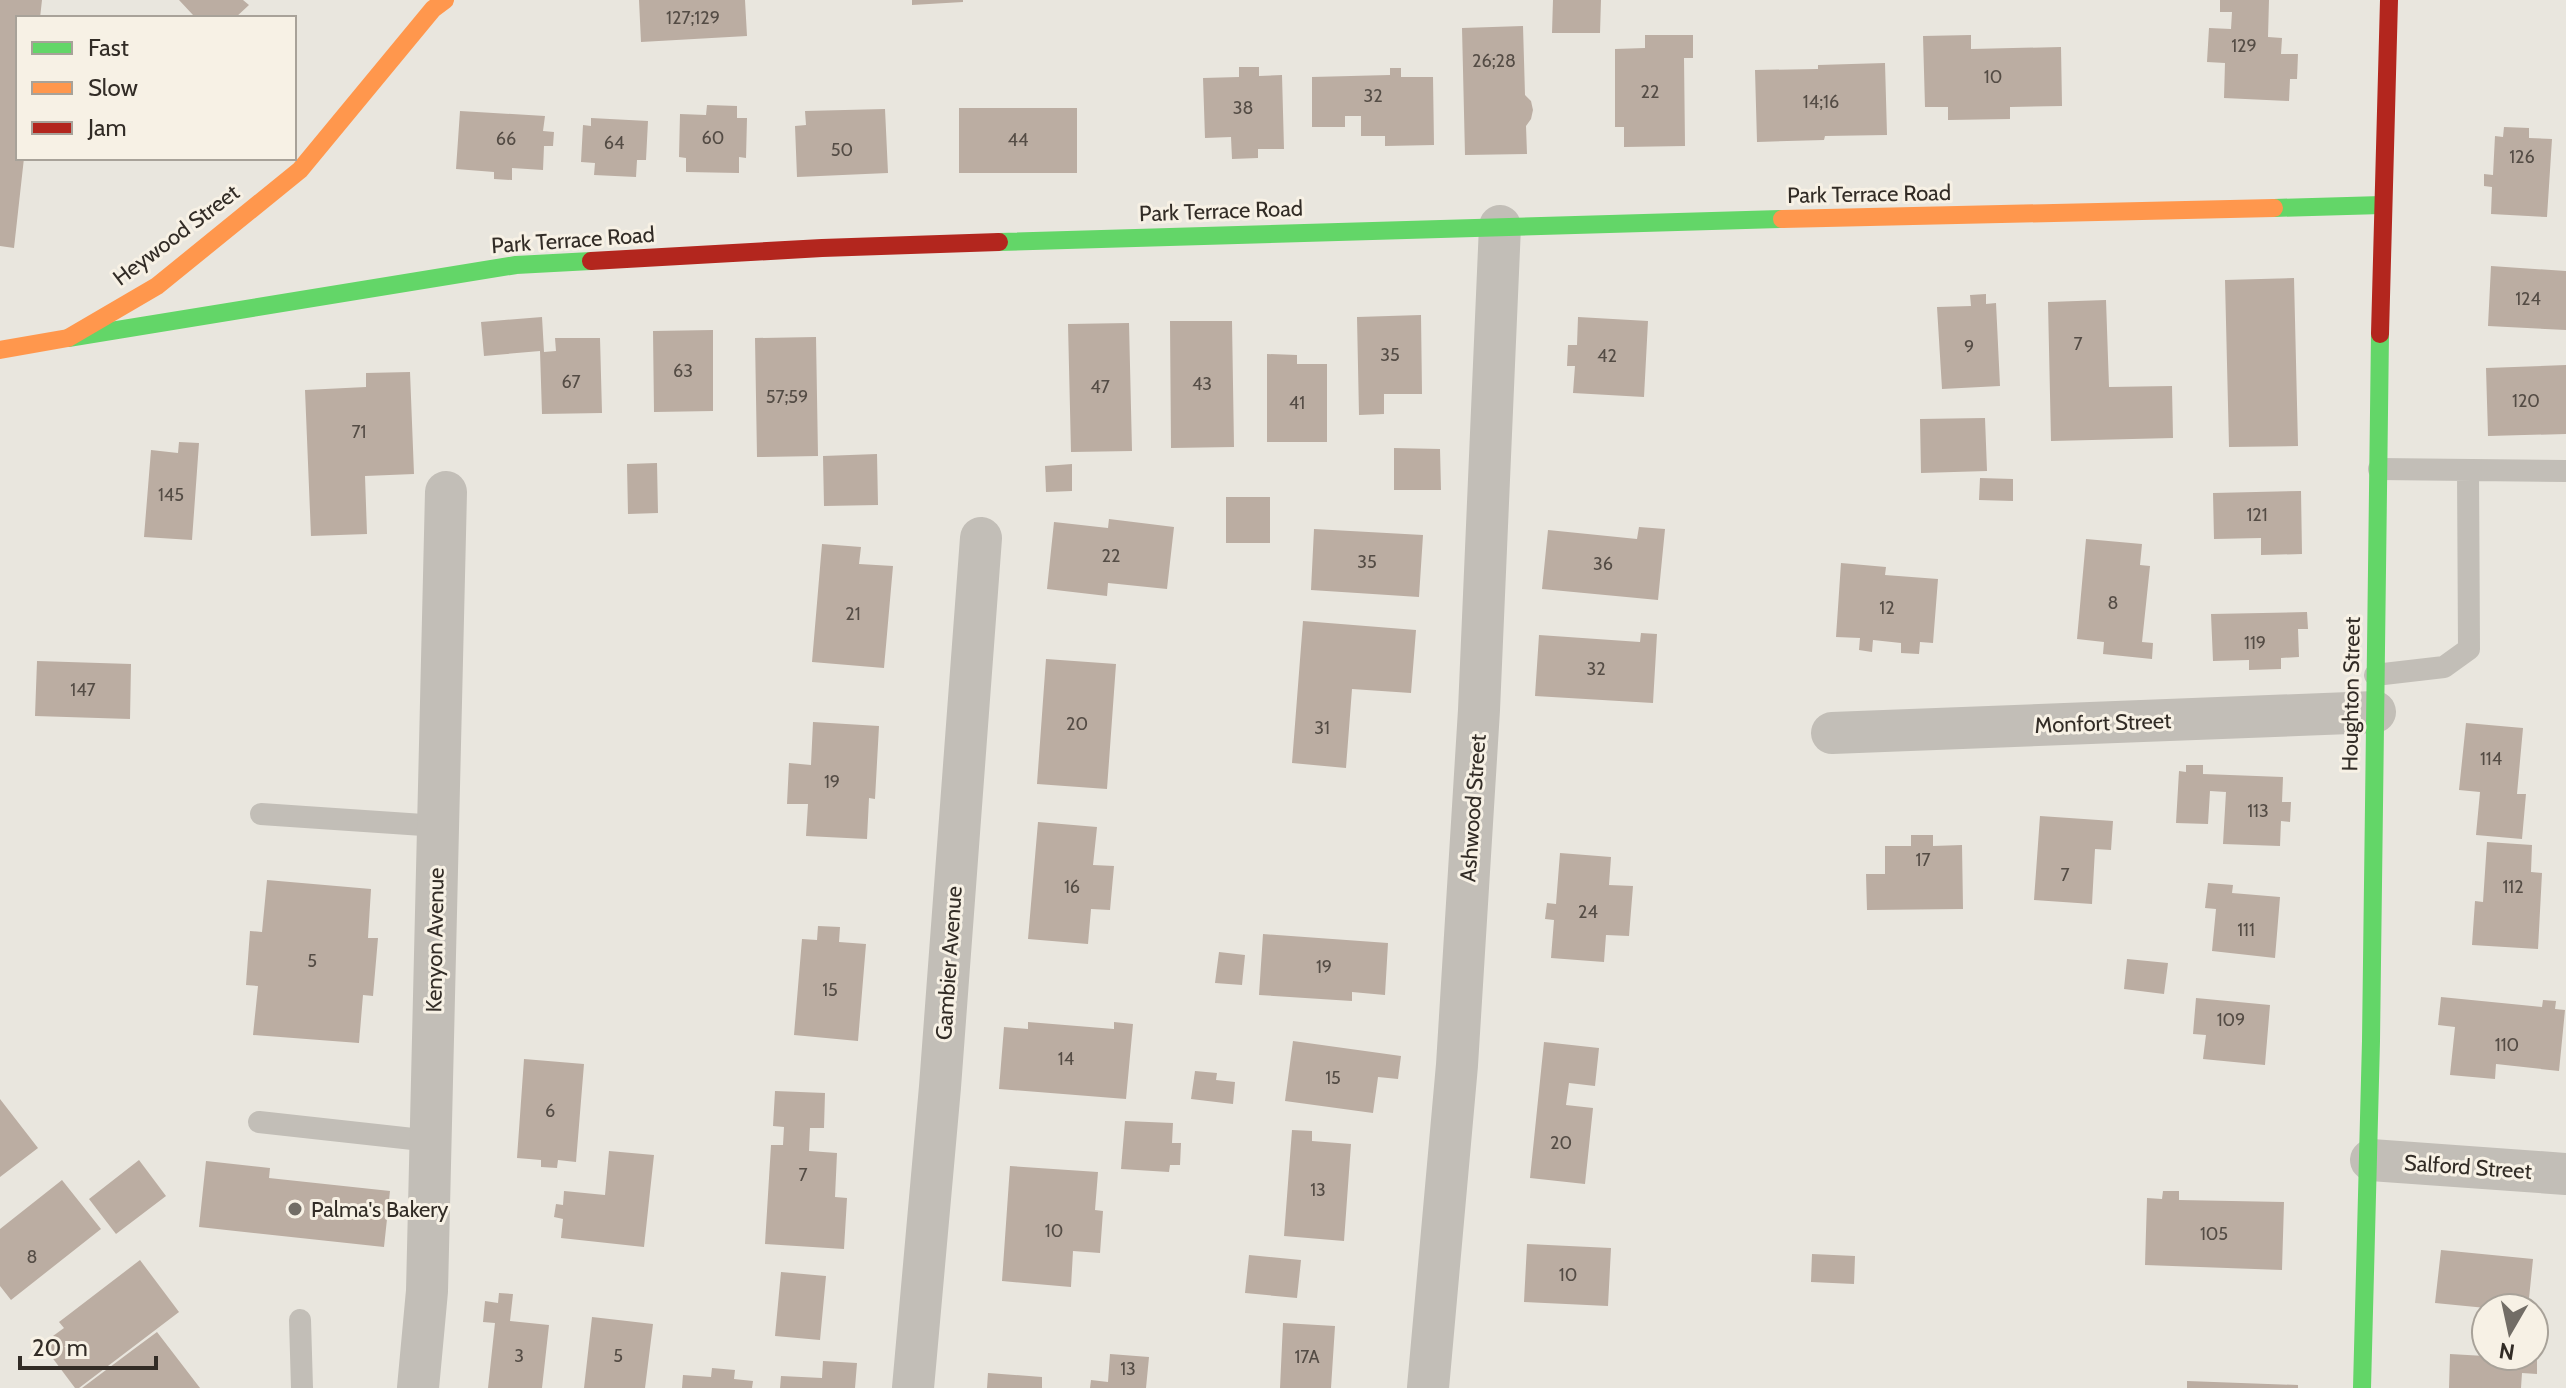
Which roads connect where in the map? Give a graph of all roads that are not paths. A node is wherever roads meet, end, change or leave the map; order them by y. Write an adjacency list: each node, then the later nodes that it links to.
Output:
1 (445, 0): 5 (street, Heywood Street)
2 (2389, 0): 3 (street, Houghton Street)
3 (2382, 205): 4 (street, Park Terrace Road); 7 (street, Houghton Street)
4 (1500, 226): 5 (street, Park Terrace Road); 24 (street, Ashwood Street)
5 (68, 338): 6 (street, Heywood Street)
6 (0, 350)
7 (2379, 469): 8 (lane); 12 (street, Houghton Street)
8 (2468, 470): 9 (lane); 12 (lane)
9 (2566, 471)
10 (446, 492): 15 (street, Kenyon Avenue)
11 (981, 538): 23 (street, Gambier Avenue)
12 (2375, 694): 13 (street, Monfort Street); 18 (street, Houghton Street)
13 (1832, 733)
14 (261, 814): 15 (lane)
15 (438, 826): 17 (street, Kenyon Avenue)
16 (259, 1122): 17 (lane)
17 (431, 1141): 22 (street, Kenyon Avenue)
18 (2371, 1160): 19 (street, Salford Street); 25 (street, Houghton Street)
19 (2566, 1174)
20 (300, 1320): 21 (lane)
21 (302, 1388)
22 (418, 1388)
23 (913, 1388)
24 (1428, 1388)
25 (2362, 1388)

